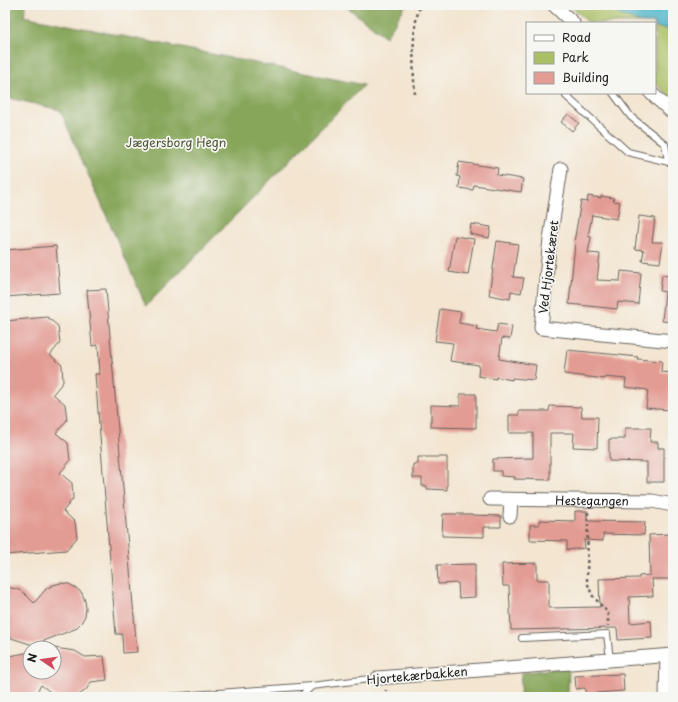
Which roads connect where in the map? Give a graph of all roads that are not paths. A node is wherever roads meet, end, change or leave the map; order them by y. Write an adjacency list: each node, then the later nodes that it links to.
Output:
1 (554, 5): 2 (street)
2 (572, 22)
3 (568, 94): 7 (lane)
4 (614, 94): 7 (lane)
5 (652, 94): 6 (street)
6 (673, 113)
7 (671, 162)
8 (561, 169): 9 (street, Ved Hjortekæret)
9 (673, 341)
10 (490, 499): 11 (street, Hestegangen)
11 (511, 500): 12 (street, Hestegangen); 13 (street)
12 (673, 505)
13 (510, 516)
14 (522, 638): 16 (lane)
15 (670, 656): 16 (street, Hjortekærbakken); 21 (street, Hjortekærbakken)
16 (610, 660): 17 (street, Hjortekærbakken)
17 (378, 678): 18 (lane, Hjortekærbakken)
18 (312, 686): 19 (lane, Hjortekærbakken); 20 (lane)
19 (167, 697)
20 (300, 697)
21 (666, 697)

